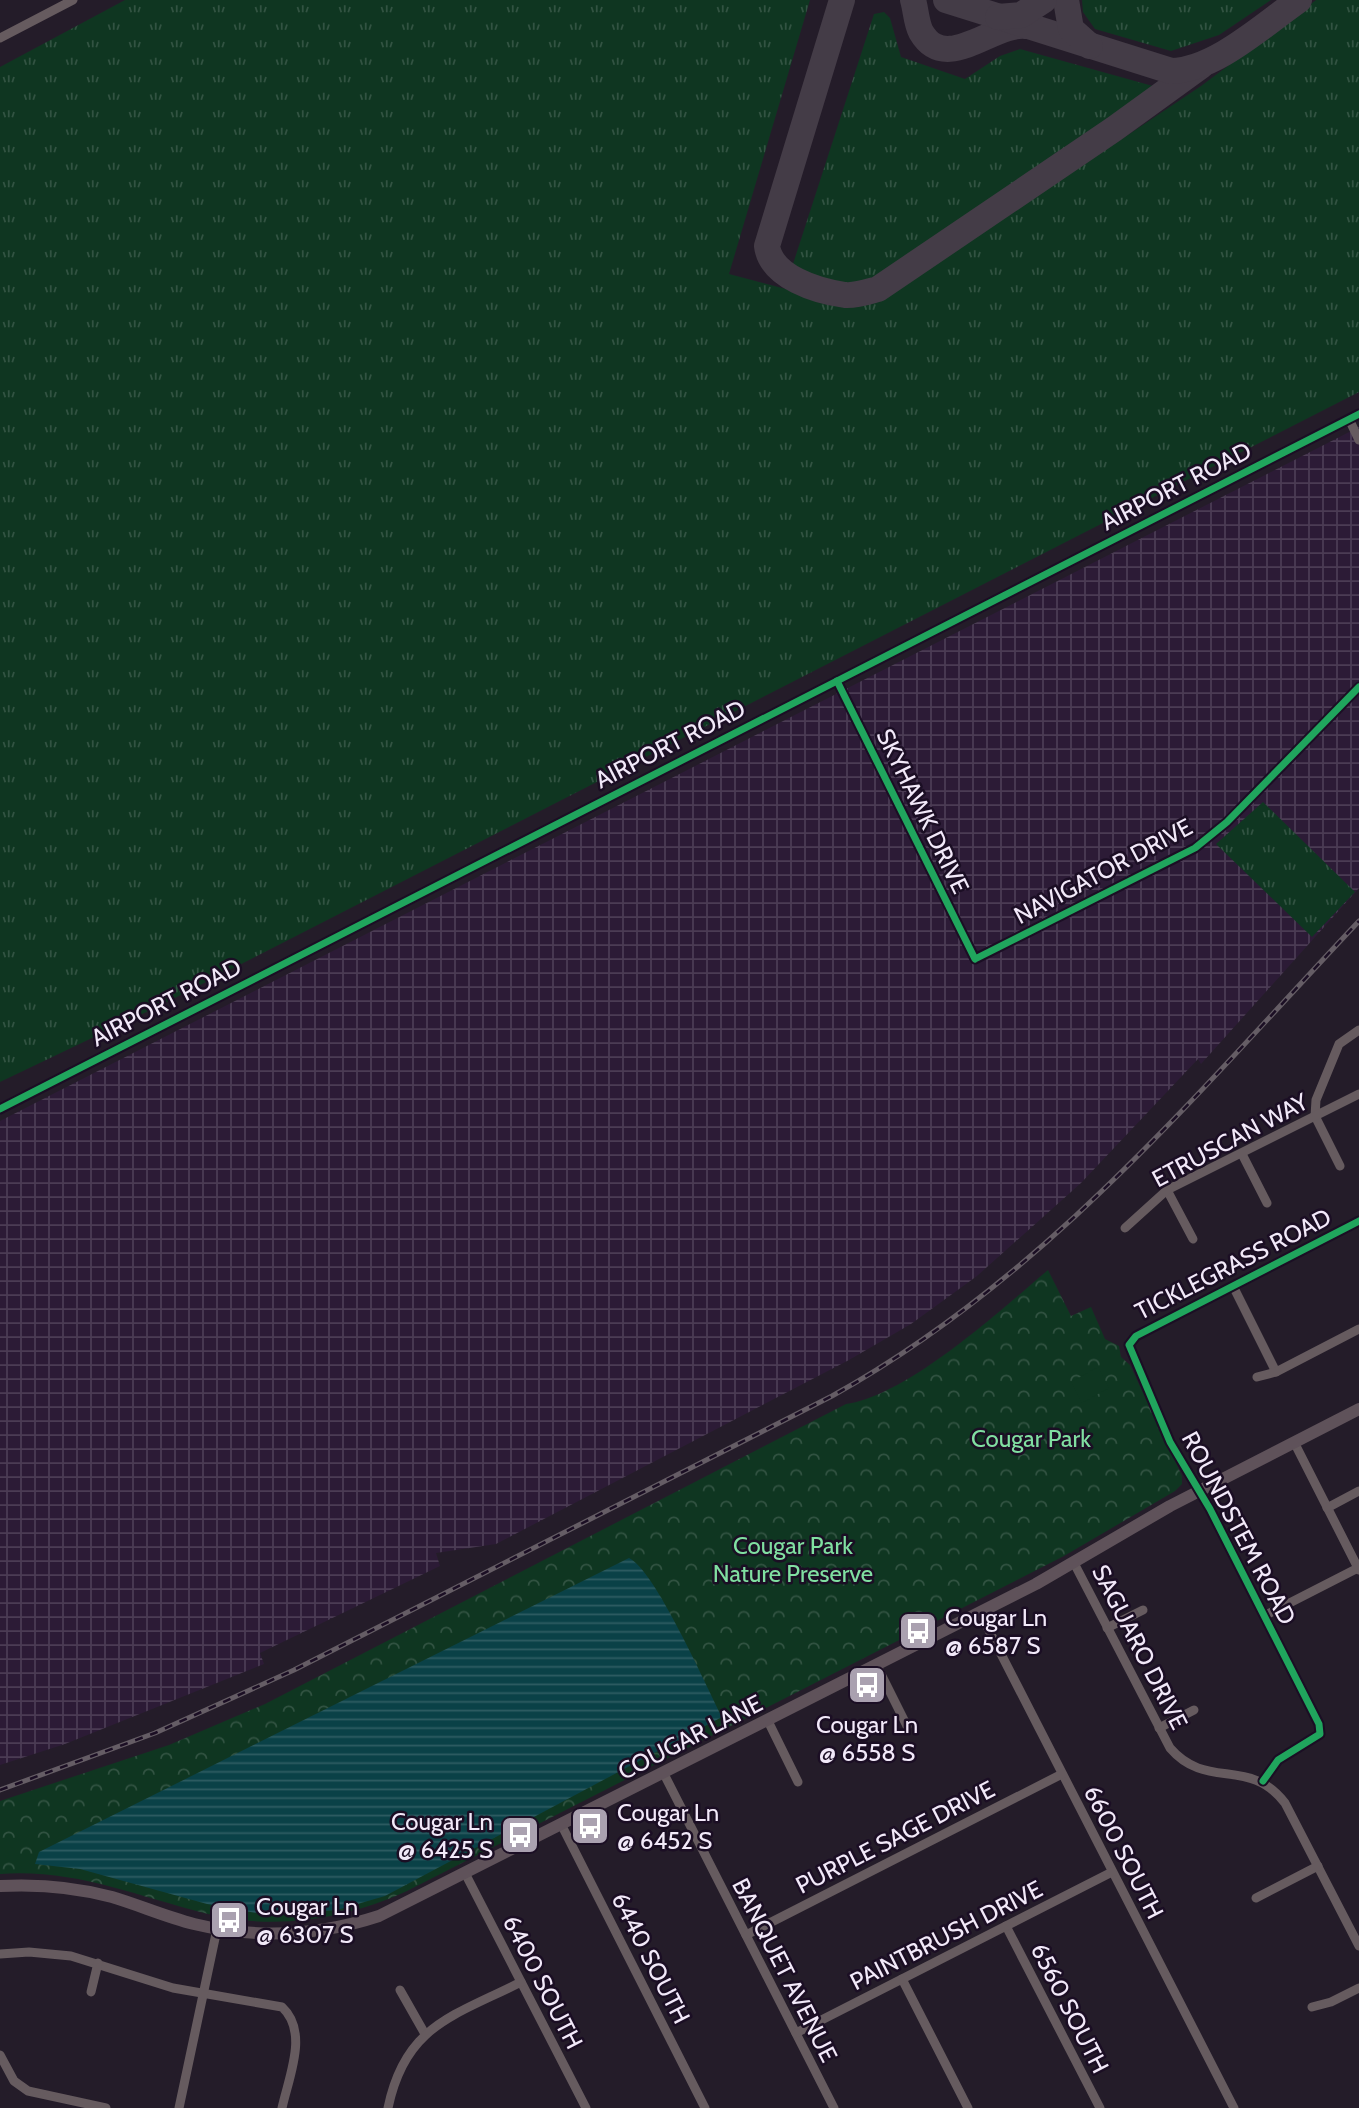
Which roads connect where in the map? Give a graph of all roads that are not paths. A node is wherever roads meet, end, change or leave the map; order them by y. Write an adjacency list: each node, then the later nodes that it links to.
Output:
1 (73, 0): 2 (street)
2 (0, 38)
3 (1359, 414): 4 (street, AIRPORT ROAD)
4 (1349, 419): 5 (street); 6 (street, AIRPORT ROAD)
5 (1359, 440)
6 (837, 681): 8 (street, SKYHAWK DRIVE); 11 (street, AIRPORT ROAD)
7 (1359, 687): 8 (street, NAVIGATOR DRIVE)
8 (975, 959)
9 (1359, 1030): 12 (street)
10 (1359, 1094): 12 (street, ETRUSCAN WAY)
11 (0, 1109)
12 (1315, 1116): 13 (street, ETRUSCAN WAY); 14 (street)
13 (1242, 1154): 15 (street, ETRUSCAN WAY); 16 (street)
14 (1340, 1166)
15 (1167, 1190): 18 (street, ETRUSCAN WAY); 19 (street)
16 (1266, 1203)
17 (1359, 1221): 20 (street, TICKLEGRASS ROAD)
18 (1125, 1228)
19 (1193, 1239)
20 (1233, 1286): 22 (street, TICKLEGRASS ROAD); 23 (street)
21 (1359, 1329): 23 (street)
22 (1129, 1345): 28 (street, ROUNDSTEM ROAD)
23 (1276, 1372): 24 (street)
24 (1257, 1377)
25 (1359, 1409): 26 (main road, COUGAR LANE)
26 (1294, 1442): 28 (main road, COUGAR LANE); 29 (street)
27 (1359, 1491): 29 (street)
28 (1198, 1492): 30 (main road, COUGAR LANE); 34 (street, ROUNDSTEM ROAD)
29 (1327, 1508): 31 (street)
30 (1074, 1563): 33 (main road, COUGAR LANE); 35 (street, SAGUARO DRIVE)
31 (1359, 1569): 34 (street)
32 (1143, 1610): 35 (street)
33 (980, 1613): 36 (main road, COUGAR LANE); 42 (street, 6600 SOUTH)
34 (1264, 1616): 43 (street, ROUNDSTEM ROAD)
35 (1107, 1628): 40 (street, SAGUARO DRIVE)
36 (877, 1666): 38 (main road, COUGAR LANE); 39 (street)
37 (1194, 1710): 40 (street)
38 (768, 1721): 41 (main road, COUGAR LANE); 44 (street)
39 (907, 1726)
40 (1159, 1728): 43 (street, SAGUARO DRIVE)
41 (664, 1774): 45 (main road, COUGAR LANE); 53 (street, BANQUET AVENUE)
42 (1062, 1774): 47 (street, 6600 SOUTH); 53 (street, PURPLE SAGE DRIVE)
43 (1263, 1781): 46 (street)
44 (798, 1782)
45 (562, 1826): 48 (main road, COUGAR LANE); 72 (street, 6440 SOUTH)
46 (1318, 1866): 50 (street); 54 (street)
47 (1112, 1872): 51 (street, PAINTBRUSH DRIVE); 76 (street, 6600 SOUTH)
48 (466, 1875): 52 (main road, COUGAR LANE); 58 (street, 6400 SOUTH)
49 (0, 1886): 52 (main road, COUGAR LANE)
50 (1256, 1898)
51 (1006, 1926): 57 (street, PAINTBRUSH DRIVE); 75 (street, 6560 SOUTH)
52 (217, 1929): 62 (street)
53 (746, 1935): 64 (street, BANQUET AVENUE)
54 (1359, 1946)
55 (0, 1954): 56 (street)
56 (99, 1963): 61 (street); 62 (street)
57 (902, 1979): 64 (street, PAINTBRUSH DRIVE); 74 (street)
58 (521, 1982): 65 (street); 71 (street, 6400 SOUTH)
59 (1359, 1988): 63 (street)
60 (400, 1990): 65 (street)
61 (91, 1992)
62 (203, 1994): 68 (street); 69 (street)
63 (1312, 2007)
64 (796, 2033): 73 (street, BANQUET AVENUE)
65 (425, 2034): 70 (street)
66 (0, 2055): 67 (street)
67 (106, 2108)
68 (178, 2108)
69 (282, 2108)
70 (388, 2108)
71 (586, 2108)
72 (705, 2108)
73 (834, 2108)
74 (968, 2108)
75 (1100, 2108)
76 (1234, 2108)

